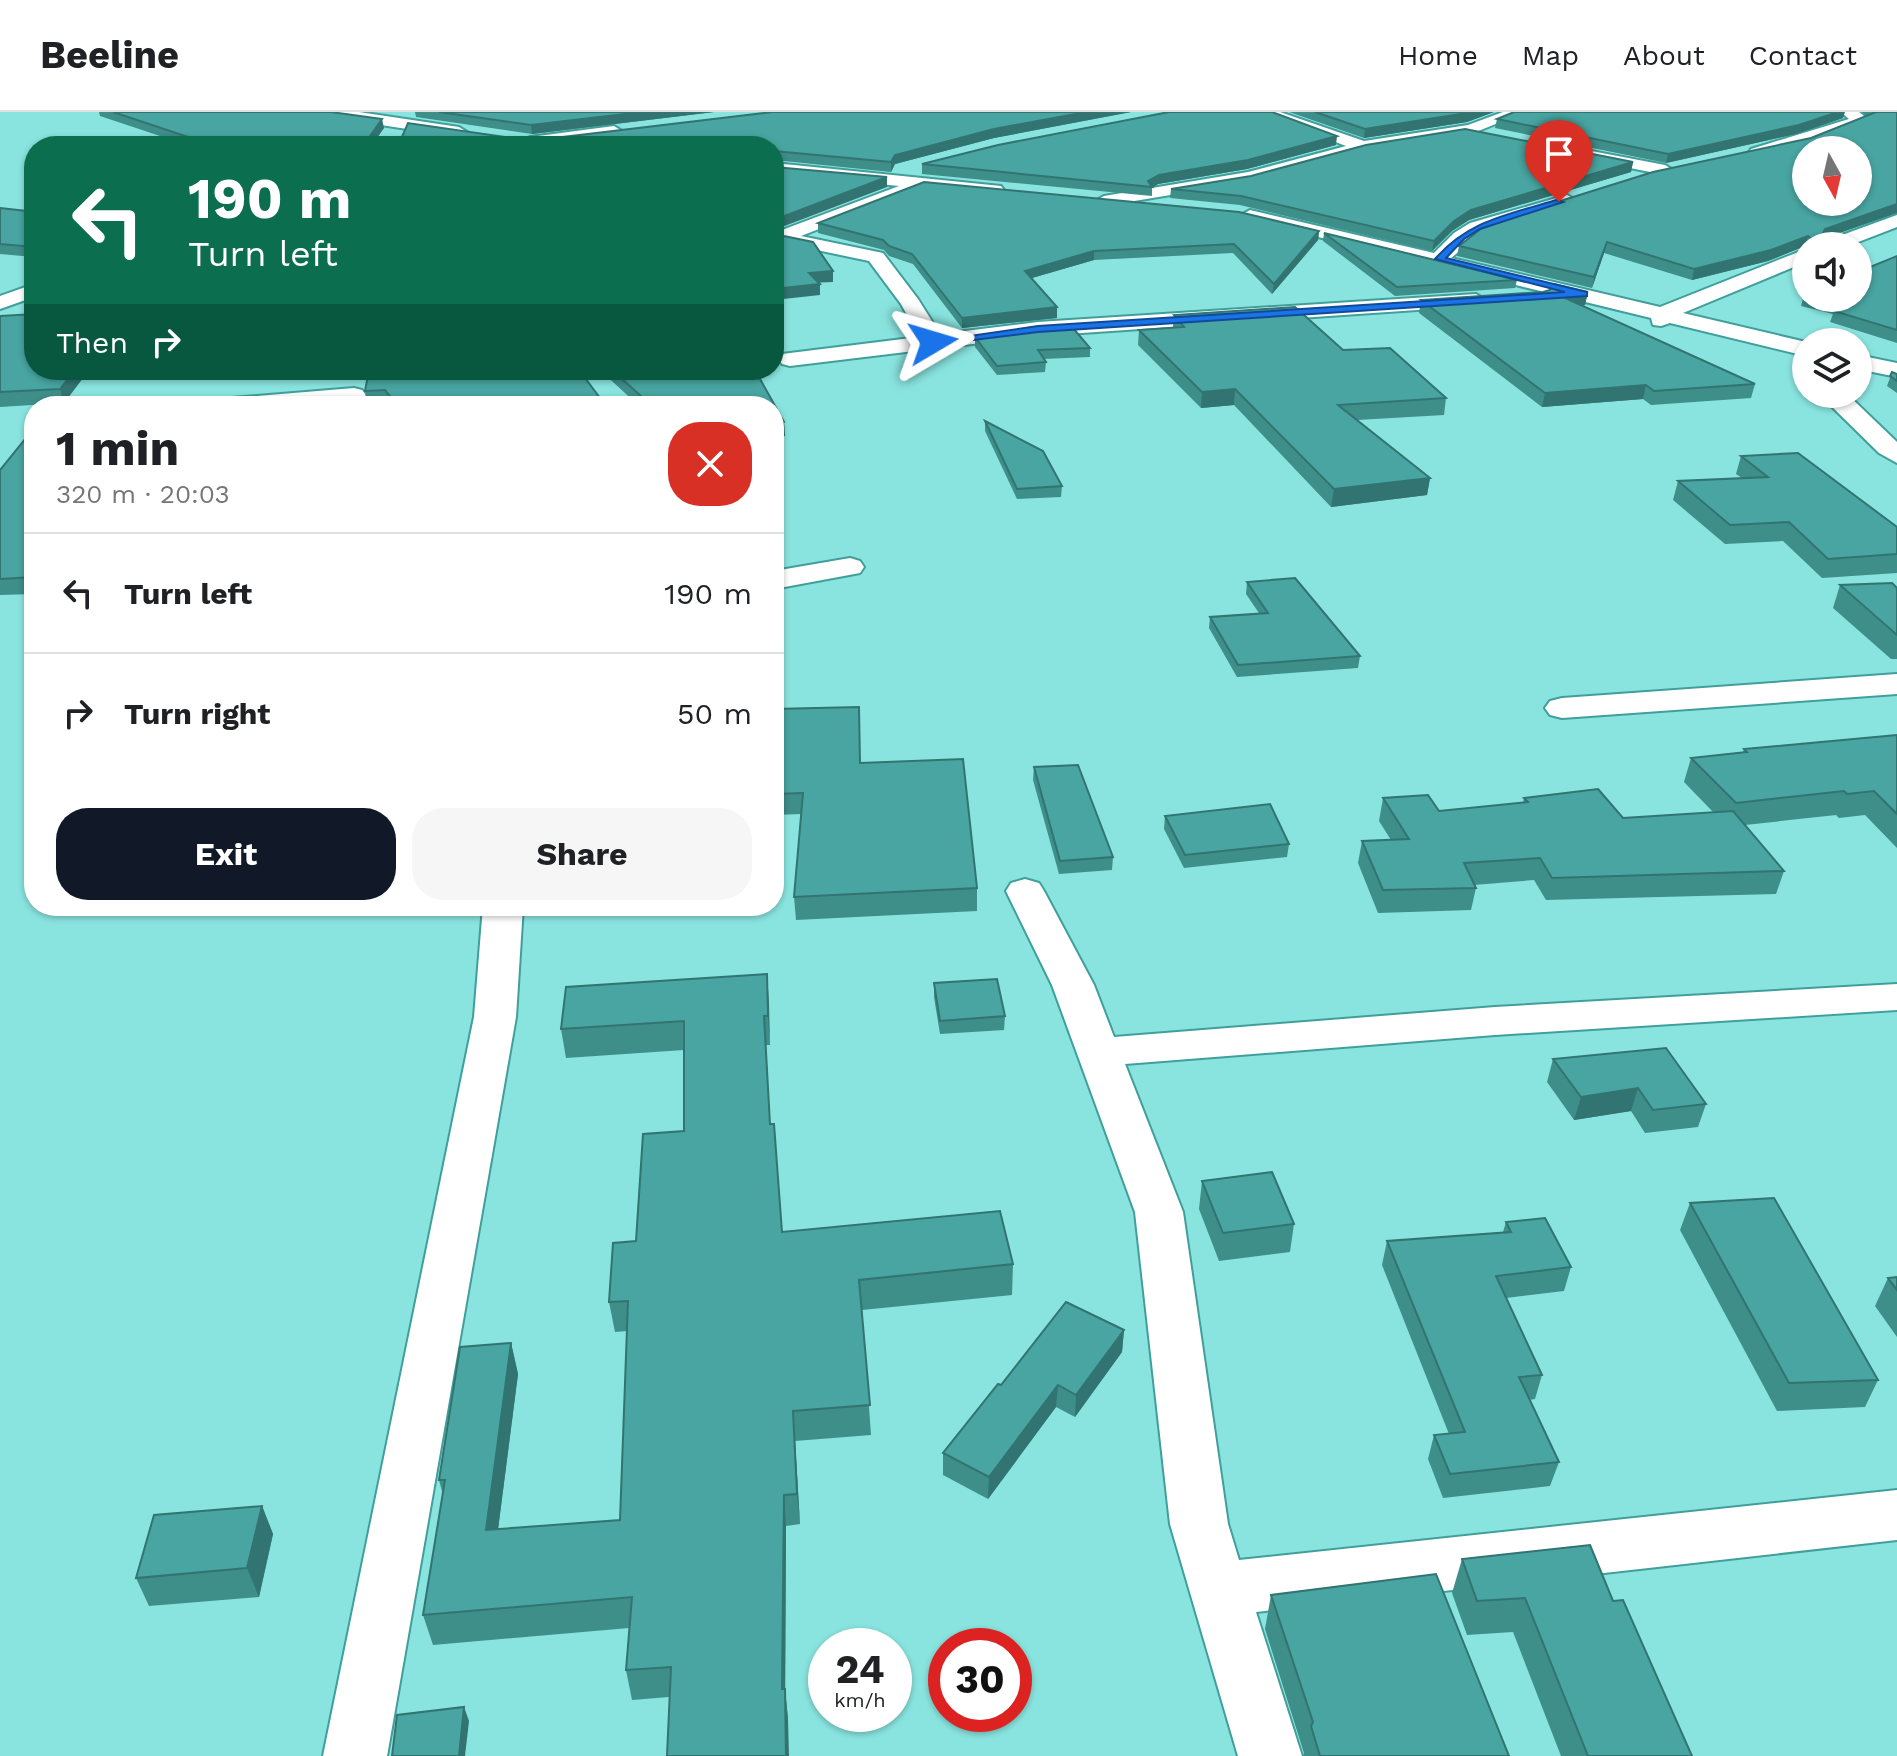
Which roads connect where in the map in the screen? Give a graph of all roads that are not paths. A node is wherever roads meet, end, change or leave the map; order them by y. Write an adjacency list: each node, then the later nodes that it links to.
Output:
1 (329, 112): 6 (street)
2 (1265, 112): 12 (street)
3 (1517, 112): 8 (street)
4 (1849, 112): 14 (street)
5 (465, 115): 6 (street)
6 (402, 125): 9 (street)
7 (638, 129): 10 (street)
8 (1464, 130): 11 (street); 12 (street)
9 (473, 134)
10 (571, 136)
11 (1494, 136)
12 (1363, 146): 22 (street)
13 (1570, 152): 17 (street)
14 (1742, 155)
15 (1685, 166): 17 (street)
16 (784, 169): 18 (street)
17 (1665, 170): 19 (street)
18 (924, 173): 20 (street); 26 (street)
19 (1628, 181)
20 (1013, 191)
21 (1586, 194): 28 (street)
22 (1185, 209)
23 (1226, 212): 28 (street)
24 (1897, 221): 25 (street)
25 (1868, 232)
26 (784, 235)
27 (784, 238): 34 (street)
28 (1439, 259): 31 (street)
29 (1792, 261): 33 (street)
30 (24, 294): 32 (street)
31 (1584, 294): 33 (street); 34 (street)
32 (0, 303)
33 (1662, 314): 35 (street); 37 (street)
34 (933, 342): 36 (street)
35 (1792, 346)
36 (790, 359)
37 (1788, 361)
38 (1872, 365): 39 (street)
39 (1897, 370)
40 (354, 395): 41 (street)
41 (342, 396)
42 (1852, 408): 43 (street)
43 (1897, 455)
44 (850, 567): 45 (street)
45 (784, 578)
46 (1897, 684): 47 (street)
47 (1562, 708)
48 (1025, 891): 51 (street)
49 (502, 916): 54 (street)
50 (1897, 997): 51 (street)
51 (1100, 1052): 53 (street)
52 (1897, 1515): 53 (street)
53 (1219, 1589): 55 (street)
54 (355, 1756)
55 (1270, 1756)

